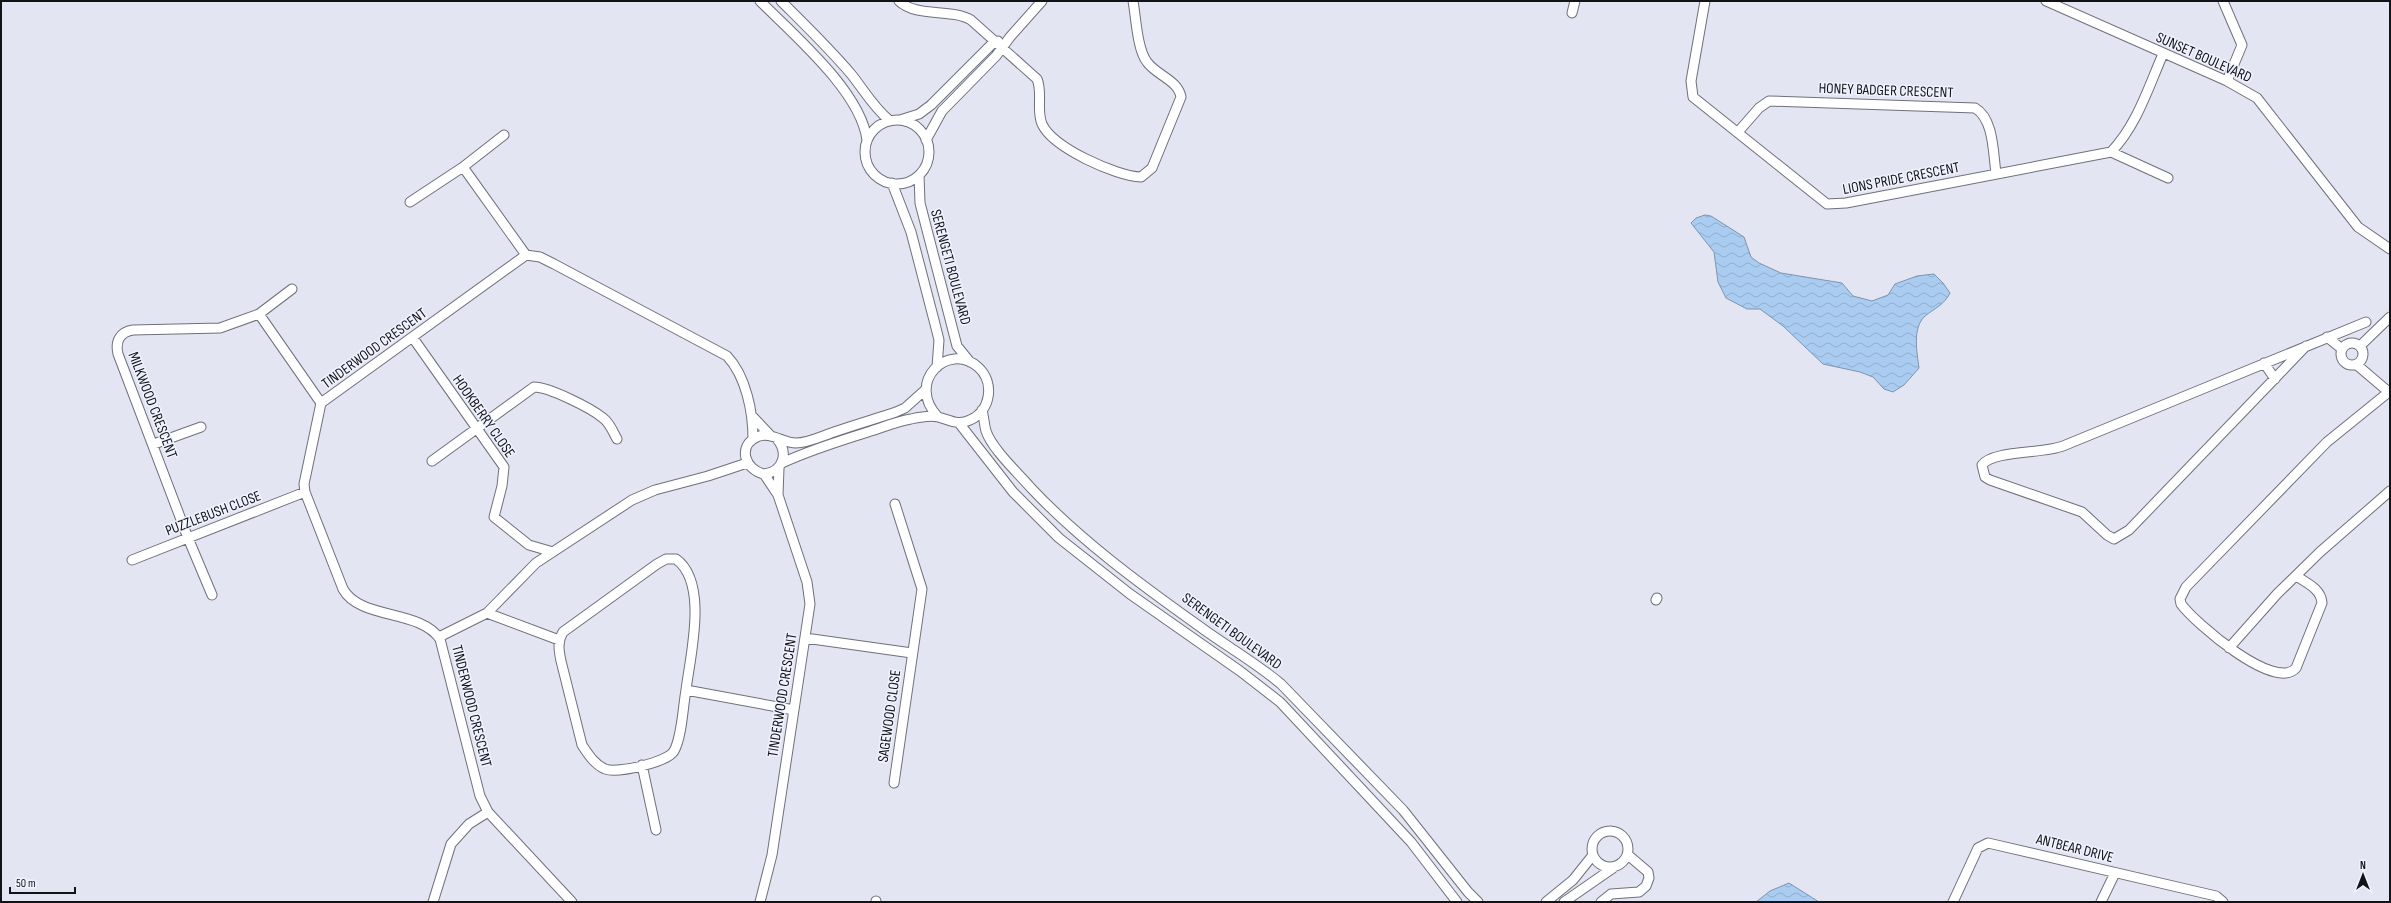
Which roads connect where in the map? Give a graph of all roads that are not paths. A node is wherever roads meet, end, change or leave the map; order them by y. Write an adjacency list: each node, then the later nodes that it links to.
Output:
1 (760, 1): 22 (street)
2 (781, 1): 19 (street)
3 (899, 1): 12 (street)
4 (1042, 1): 11 (street)
5 (1133, 1): 13 (street)
6 (1575, 1): 10 (street)
7 (1705, 1): 20 (street, LIONS PRIDE CRESCENT)
8 (2046, 1): 14 (street, SUNSET BOULEVARD)
9 (2223, 1): 17 (street)
10 (1572, 13)
11 (1010, 37): 12 (street); 13 (street)
12 (994, 42): 13 (street); 15 (street)
13 (1002, 50): 16 (street)
14 (2163, 54): 17 (street, SUNSET BOULEVARD); 24 (street)
15 (963, 73): 16 (street); 18 (street)
16 (972, 81): 23 (street)
17 (2227, 81): 31 (street, SUNSET BOULEVARD)
18 (900, 120): 19 (street); 23 (street)
19 (890, 121): 22 (street)
20 (1738, 132): 26 (street, LIONS PRIDE CRESCENT); 26 (street, HONEY BADGER CRESCENT)
21 (504, 135): 25 (street)
22 (867, 140): 29 (street)
23 (926, 140): 27 (street)
24 (2111, 152): 26 (street, LIONS PRIDE CRESCENT); 28 (street)
25 (463, 167): 30 (street); 32 (street)
26 (1996, 173)
27 (918, 175): 29 (street); 42 (street, SERENGETI BOULEVARD)
28 (2168, 178)
29 (892, 183): 45 (street, SERENGETI BOULEVARD)
30 (410, 202)
31 (2390, 249)
32 (526, 255): 38 (street, TINDERWOOD CRESCENT); 51 (street)
33 (292, 289): 34 (street, MILKWOOD CRESCENT)
34 (259, 314): 49 (street); 61 (street, MILKWOOD CRESCENT)
35 (2390, 317): 40 (street)
36 (2366, 322): 37 (street)
37 (2327, 337): 39 (street); 41 (street)
38 (413, 338): 49 (street, TINDERWOOD CRESCENT); 55 (street, HOOKBERRY CLOSE)
39 (2306, 346): 43 (street); 46 (street)
40 (2360, 346): 41 (street); 44 (street)
41 (2342, 349): 44 (street)
42 (970, 362): 45 (street); 50 (street)
43 (2264, 364): 46 (street); 46 (street)
44 (2357, 365): 48 (street)
45 (936, 367): 47 (street)
46 (2275, 378)
47 (925, 390): 52 (street); 56 (street)
48 (2390, 392): 81 (street)
49 (322, 403): 67 (street, TINDERWOOD CRESCENT)
50 (982, 410): 53 (street); 97 (street, SERENGETI BOULEVARD)
51 (753, 417): 57 (street); 59 (street)
52 (938, 417): 53 (street); 60 (street)
53 (959, 423): 96 (street, SERENGETI BOULEVARD)
54 (201, 427): 61 (street)
55 (476, 429): 58 (street); 62 (street); 71 (street, HOOKBERRY CLOSE)
56 (843, 429): 57 (street); 60 (street)
57 (774, 438): 59 (street); 64 (street)
58 (617, 439)
59 (753, 439): 63 (street)
60 (846, 439): 64 (street)
61 (154, 444): 70 (street, MILKWOOD CRESCENT)
62 (432, 461)
63 (747, 463): 65 (street); 72 (street)
64 (781, 465): 65 (street); 68 (street, TINDERWOOD CRESCENT)
65 (764, 474): 68 (street, TINDERWOOD CRESCENT)
66 (2390, 491): 75 (street)
67 (305, 492): 70 (street, PUZZLEBUSH CLOSE); 78 (street, TINDERWOOD CRESCENT)
68 (778, 495): 79 (street, TINDERWOOD CRESCENT)
69 (895, 504): 82 (street, SAGEWOOD CLOSE)
70 (188, 538): 73 (street, PUZZLEBUSH CLOSE); 76 (street, MILKWOOD CRESCENT)
71 (529, 545): 72 (street); 74 (street)
72 (553, 552): 74 (street)
73 (132, 560)
74 (536, 563): 77 (street)
75 (2296, 576): 81 (street); 81 (street)
76 (212, 595)
77 (487, 613): 78 (street); 80 (street)
78 (439, 636): 87 (street, TINDERWOOD CRESCENT)
79 (805, 638): 82 (street, SAGEWOOD CLOSE); 84 (street, TINDERWOOD CRESCENT)
80 (559, 640): 83 (street); 85 (street)
81 (2229, 648)
82 (912, 653): 86 (street, SAGEWOOD CLOSE)
83 (686, 690): 84 (street); 85 (street)
84 (794, 710): 95 (street, TINDERWOOD CRESCENT)
85 (642, 765): 88 (street)
86 (894, 783)
87 (488, 812): 93 (street); 94 (street, TINDERWOOD CRESCENT)
88 (656, 830)
89 (1593, 855): 90 (street); 91 (street); 98 (street)
90 (1628, 855): 91 (street); 100 (street)
91 (1612, 868): 99 (street)
92 (2115, 873): 101 (street, ANTBEAR DRIVE); 102 (street); 103 (street, ANTBEAR DRIVE)
93 (433, 902)
94 (572, 902)
95 (760, 902)
96 (1457, 902)
97 (1478, 902)
98 (1546, 902)
99 (1564, 902)
100 (1601, 902)
101 (1953, 902)
102 (2101, 902)
103 (2223, 902)

